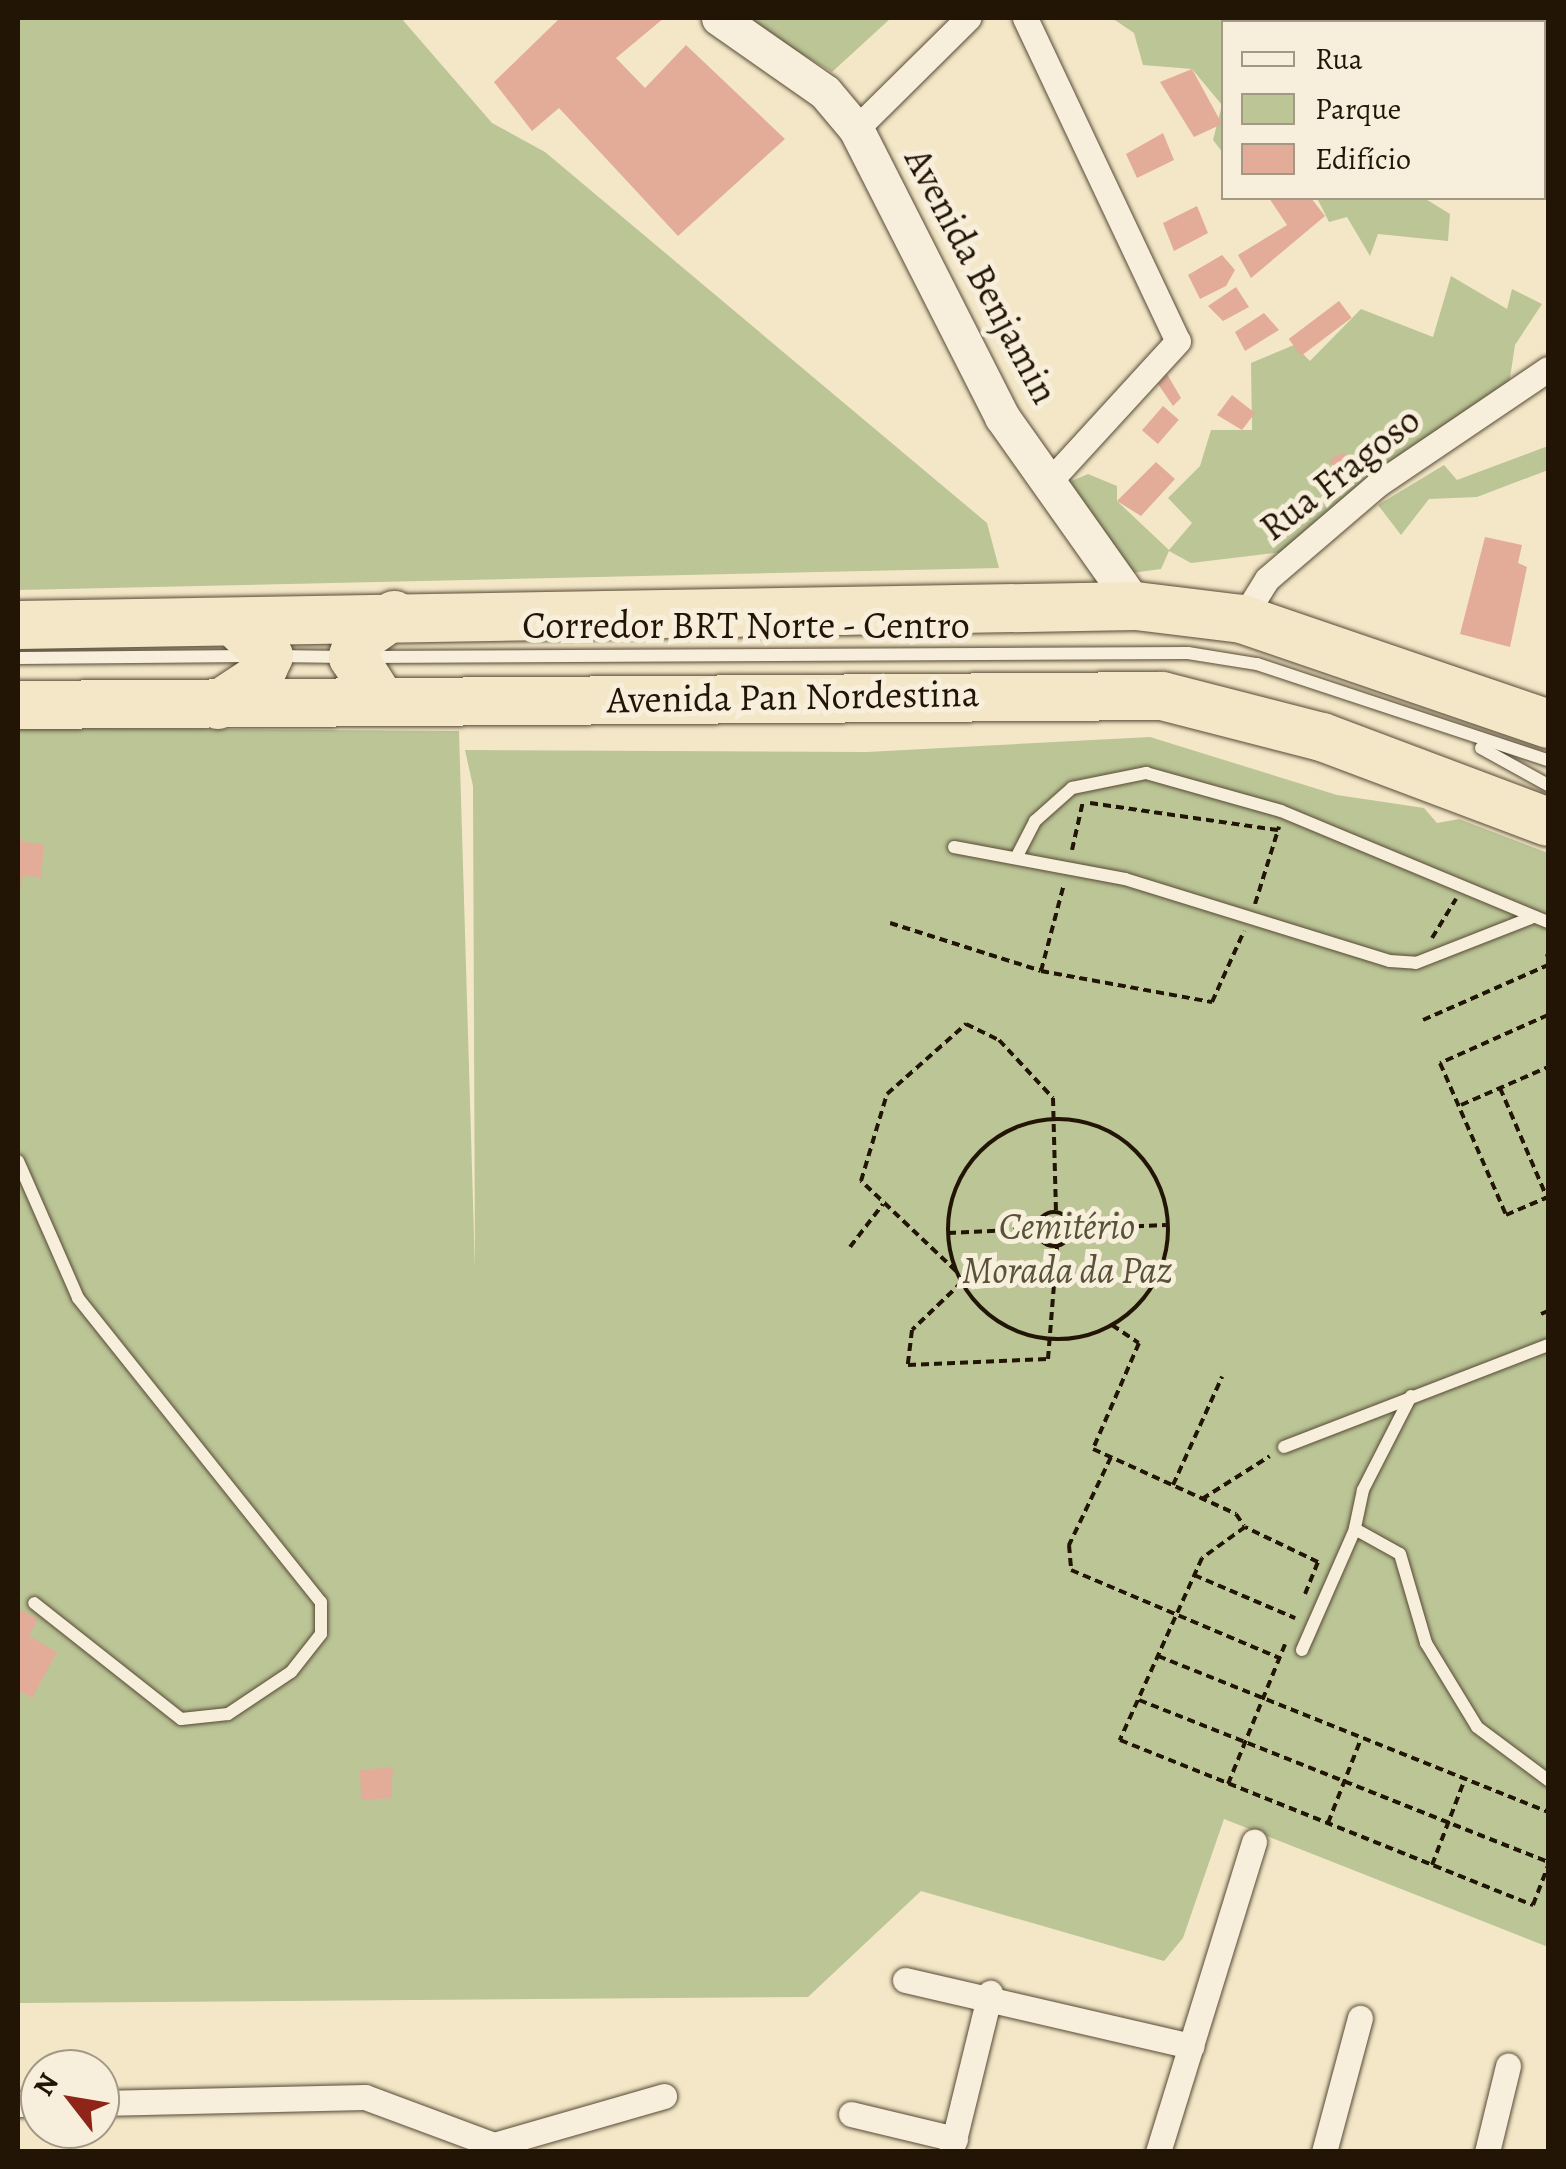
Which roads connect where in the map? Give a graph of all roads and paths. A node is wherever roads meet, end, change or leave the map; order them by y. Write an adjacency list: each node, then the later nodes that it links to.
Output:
1 (968, 18): 4 (street)
2 (1025, 18): 6 (street)
3 (741, 23): 4 (street, Avenida Benjamin)
4 (856, 129): 6 (street, Avenida Benjamin)
5 (1548, 370): 9 (street, Rua Fragoso)
6 (1049, 482): 7 (street, Avenida Benjamin)
7 (1136, 606): 8 (highway); 9 (highway)
8 (394, 616): 10 (highway); 13 (highway)
9 (1242, 619): 18 (highway)
10 (235, 624): 11 (highway); 12 (highway)
11 (18, 625)
12 (269, 656): 13 (lane, Corredor BRT Norte - Centro); 14 (lane, Corredor BRT Norte - Centro); 17 (highway)
13 (353, 657): 15 (highway); 19 (lane, Corredor BRT Norte - Centro)
14 (18, 658)
15 (382, 702): 17 (highway, Avenida Pan Nordestina); 23 (highway, Avenida Pan Nordestina)
16 (18, 705): 17 (highway, Avenida Pan Nordestina)
17 (218, 705)
18 (1548, 724)
19 (1462, 737): 20 (lane, Corredor BRT Norte - Centro); 21 (lane, Corredor BRT Norte - Centro)
20 (1548, 760)
21 (1548, 785)
22 (1072, 788): 24 (path); 26 (lane); 27 (lane)
23 (1548, 822)
24 (1278, 830)
25 (954, 847): 26 (lane)
26 (1016, 858): 31 (lane)
27 (1464, 886): 28 (lane); 31 (path)
28 (1530, 918): 29 (lane); 31 (lane)
29 (1548, 922)
30 (890, 923): 33 (path)
31 (1416, 963)
32 (1548, 965): 35 (path)
33 (1212, 1002)
34 (1548, 1015): 38 (path)
35 (1423, 1020)
36 (1548, 1069): 37 (path)
37 (1500, 1088): 38 (path); 41 (path)
38 (1459, 1106): 41 (path)
39 (1060, 1118): 42 (path); 43 (path); 44 (path); 47 (path)
40 (18, 1161): 66 (lane)
41 (1548, 1198)
42 (883, 1204): 49 (path); 50 (path)
43 (1056, 1212): 45 (path); 46 (path)
44 (1168, 1225): 46 (path); 54 (path)
45 (1037, 1229): 47 (path); 48 (path)
46 (1071, 1229): 48 (path)
47 (948, 1234): 50 (path)
48 (1057, 1246): 55 (path)
49 (850, 1247)
50 (956, 1271): 51 (path)
51 (962, 1282): 55 (path); 55 (path)
52 (1548, 1311): 53 (path)
53 (1540, 1314)
54 (1112, 1324): 55 (path); 60 (path)
55 (1054, 1339)
56 (1548, 1345): 58 (lane)
57 (1222, 1377): 61 (path)
58 (1412, 1396): 59 (lane); 64 (lane)
59 (1284, 1447): 62 (path)
60 (1111, 1458): 61 (path); 67 (path)
61 (1173, 1485): 62 (path)
62 (1202, 1499): 63 (path)
63 (1245, 1527): 65 (path); 68 (path)
64 (1355, 1529): 69 (lane); 77 (lane)
65 (1194, 1575): 67 (path); 68 (path)
66 (34, 1603)
67 (1176, 1614): 70 (path); 71 (path)
68 (1296, 1618): 71 (path)
69 (1302, 1650)
70 (1158, 1656): 72 (path); 73 (path)
71 (1279, 1658): 72 (path)
72 (1263, 1698): 74 (path); 75 (path)
73 (1138, 1700): 75 (path); 79 (path)
74 (1362, 1738): 76 (path); 78 (path)
75 (1245, 1742): 78 (path); 79 (path)
76 (1465, 1778): 80 (path); 81 (path)
77 (1548, 1780)
78 (1345, 1781): 81 (path); 82 (path)
79 (1228, 1784): 82 (path)
80 (1548, 1812)
81 (1448, 1822): 84 (path); 85 (path)
82 (1328, 1823): 85 (path)
83 (1254, 1842): 89 (street)
84 (1548, 1864): 85 (path)
85 (1432, 1865)
86 (905, 1980): 87 (street)
87 (990, 1994): 89 (street); 94 (street)
88 (1360, 2018): 97 (street)
89 (1192, 2046): 96 (street)
90 (1508, 2066): 98 (street)
91 (664, 2096): 95 (street)
92 (120, 2103): 95 (street)
93 (851, 2114): 94 (street)
94 (953, 2145)
95 (494, 2148)
96 (1158, 2152)
97 (1324, 2152)
98 (1487, 2152)

